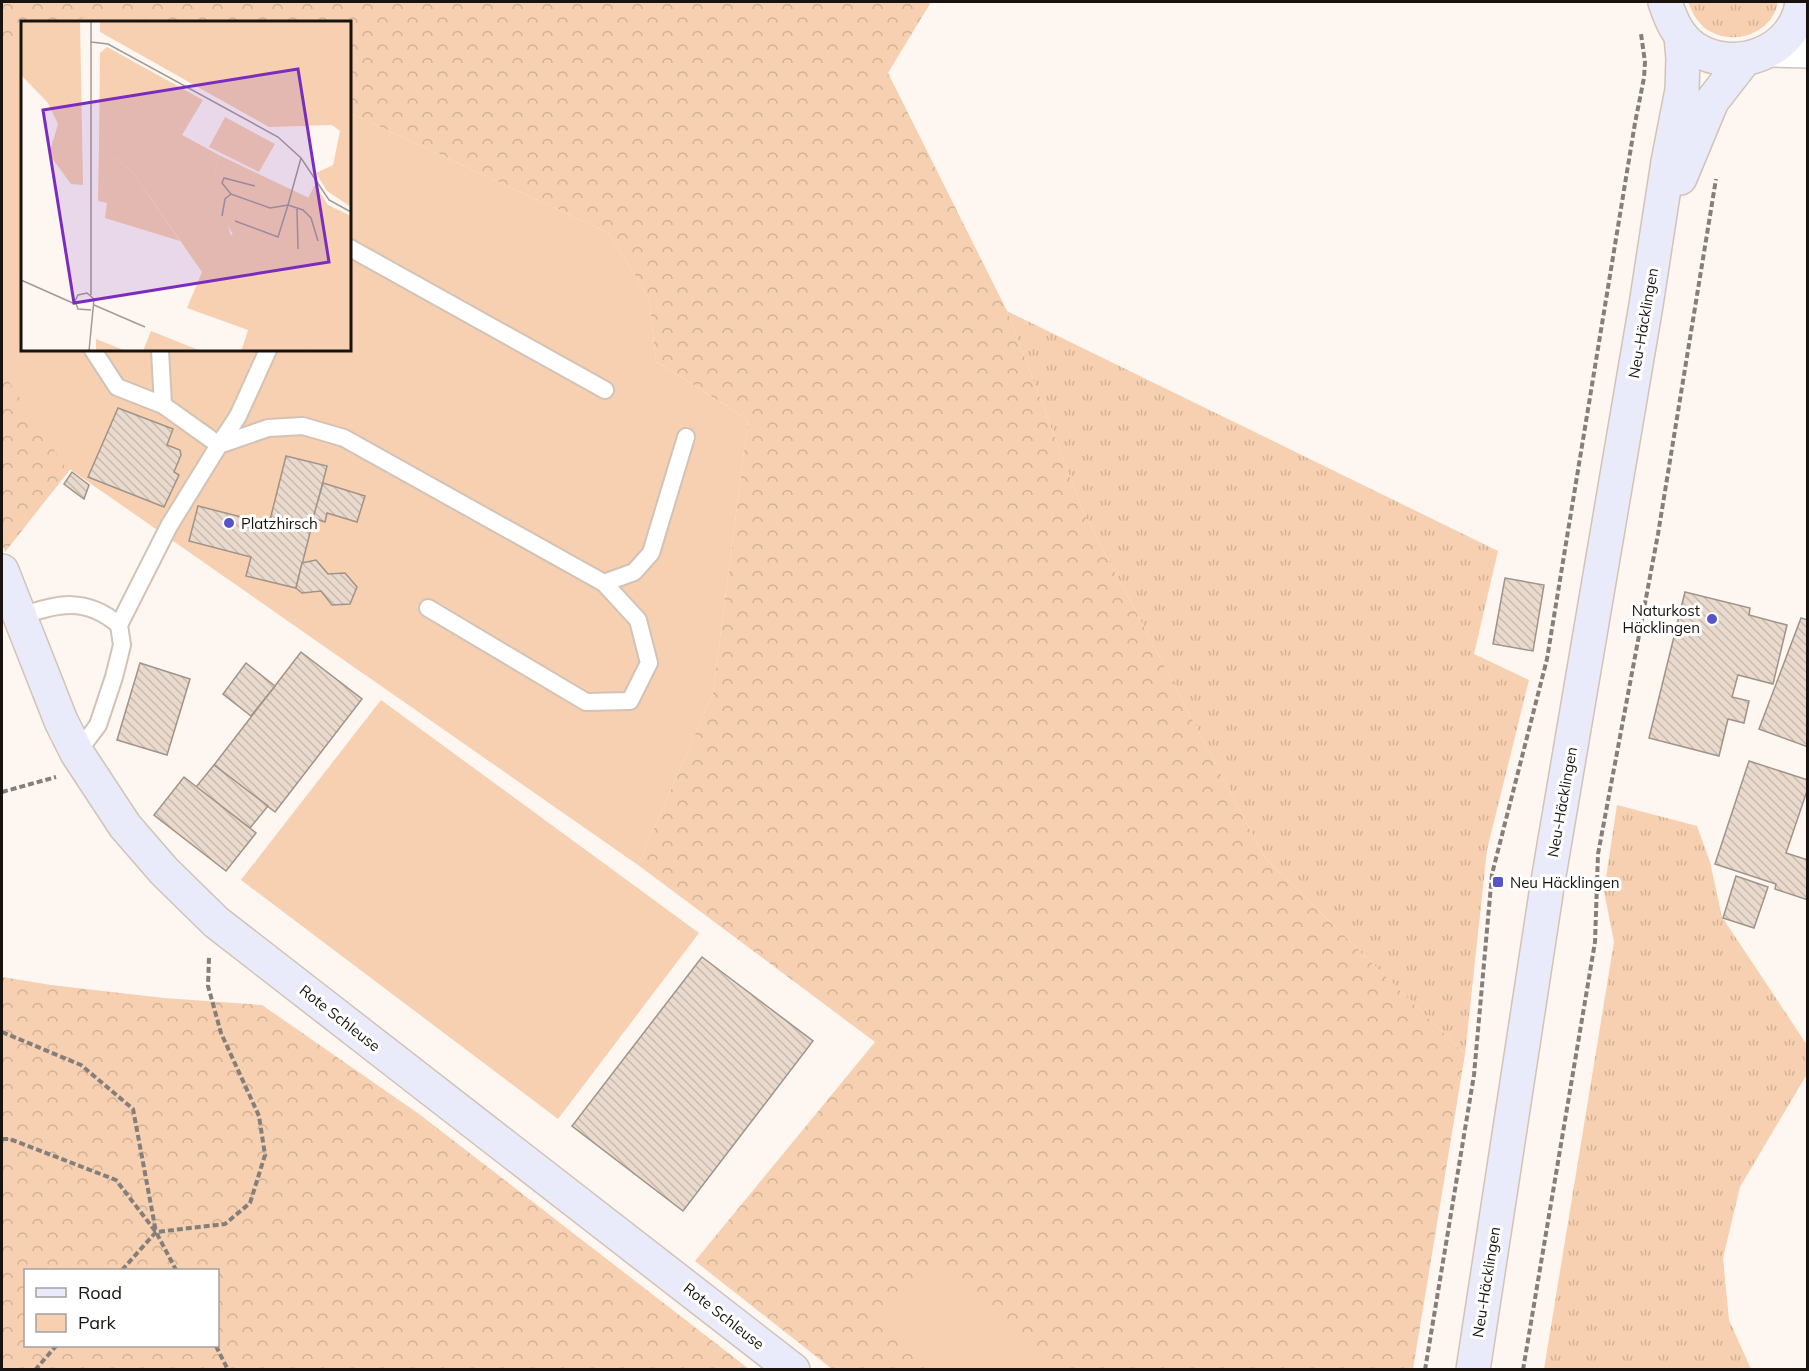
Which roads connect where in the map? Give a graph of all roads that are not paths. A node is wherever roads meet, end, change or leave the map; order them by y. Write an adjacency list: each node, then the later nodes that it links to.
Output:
1 (1665, 2): 3 (main road)
2 (1802, 2): 5 (main road, Neu-Häcklingen)
3 (1681, 36): 5 (main road); 6 (main road, Neu-Häcklingen)
4 (1808, 51): 5 (street)
5 (1757, 55): 6 (main road, Neu-Häcklingen)
6 (1657, 235): 22 (main road, Neu-Häcklingen)
7 (351, 249): 11 (lane)
8 (94, 351): 12 (lane)
9 (160, 351): 12 (lane)
10 (268, 351): 14 (lane)
11 (605, 390)
12 (164, 405): 14 (lane)
13 (686, 437): 16 (lane)
14 (219, 445): 16 (lane); 19 (lane)
15 (2, 571): 18 (main road, Rote Schleuse)
16 (604, 583): 17 (lane)
17 (428, 608)
18 (20, 616): 19 (lane); 20 (main road, Rote Schleuse)
19 (119, 625): 20 (lane)
20 (70, 765): 21 (main road, Rote Schleuse)
21 (793, 1370)
22 (1473, 1370)

